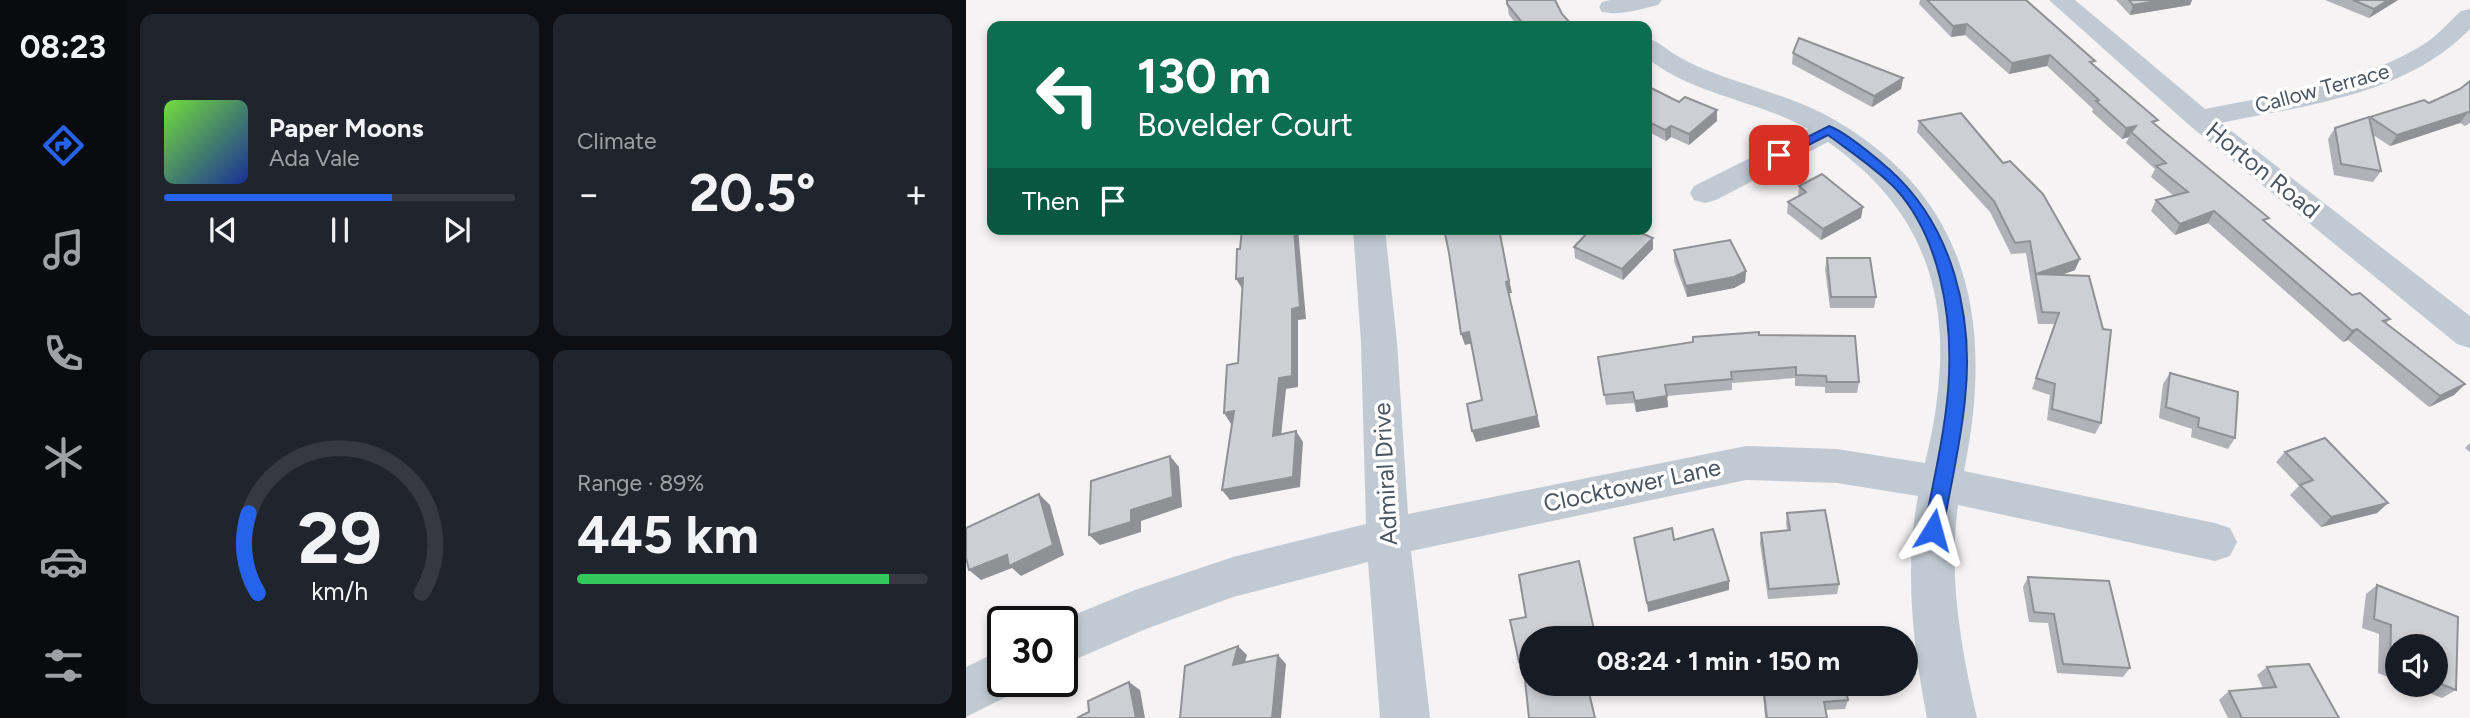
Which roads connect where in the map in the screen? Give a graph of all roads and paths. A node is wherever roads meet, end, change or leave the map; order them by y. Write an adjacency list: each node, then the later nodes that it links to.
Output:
1 (1650, 0): 3 (street)
2 (2061, 0): 6 (street, Horton Road)
3 (1614, 11)
4 (2470, 16): 6 (street, Callow Terrace)
5 (1652, 49): 7 (street)
6 (2199, 119): 10 (street, Horton Road)
7 (1829, 130): 8 (street); 11 (street)
8 (1705, 192)
9 (1369, 235): 12 (street, Admiral Drive)
10 (2470, 335)
11 (1940, 482): 12 (street, Clocktower Lane); 13 (street, Clocktower Lane); 18 (street)
12 (1388, 537): 14 (street, Clocktower Lane); 17 (street, Admiral Drive)
13 (2215, 542)
14 (1078, 636)
15 (987, 682): 16 (street)
16 (966, 693)
17 (1405, 718)
18 (1952, 718)

